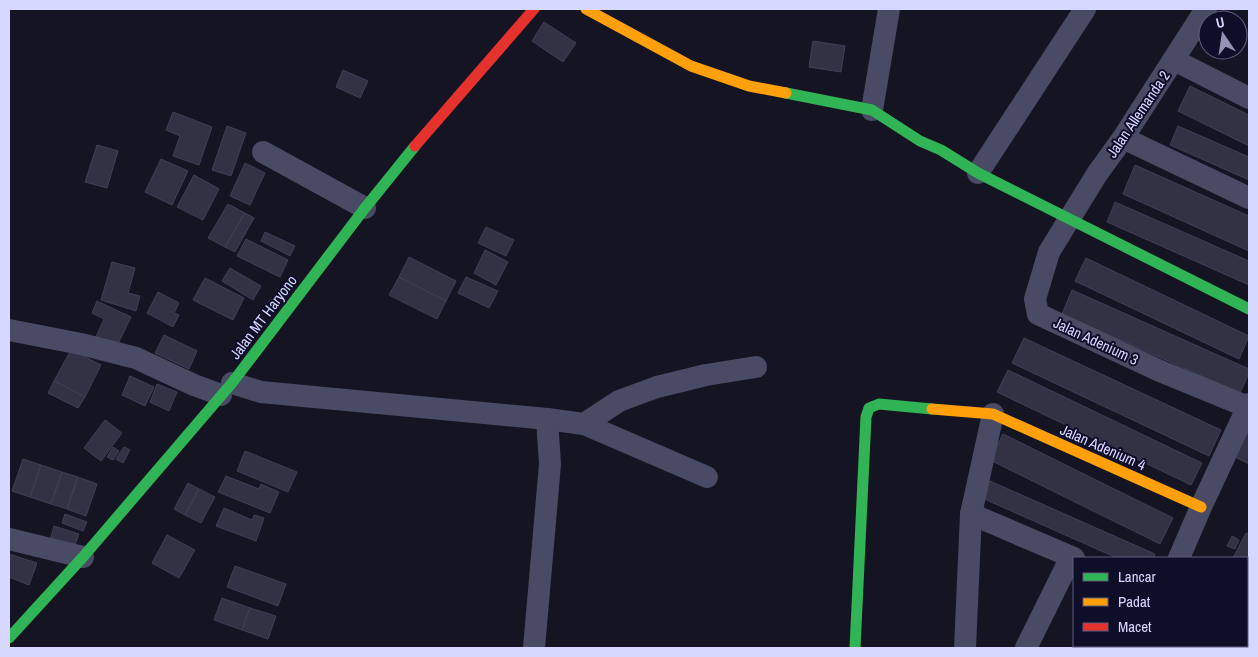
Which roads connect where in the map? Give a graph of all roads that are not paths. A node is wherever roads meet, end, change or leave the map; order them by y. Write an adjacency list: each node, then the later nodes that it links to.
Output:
1 (534, 9): 13 (street, Jalan MT Haryono)
2 (586, 9): 8 (street)
3 (889, 9): 8 (street)
4 (1085, 9): 11 (street)
5 (1206, 9): 6 (street, Jalan Allemanda 2)
6 (1174, 60): 7 (street); 9 (street, Jalan Allemanda 2)
7 (1249, 98)
8 (872, 110): 11 (street)
9 (1123, 138): 12 (street); 14 (street, Jalan Allemanda 2)
10 (263, 152): 13 (street)
11 (972, 169): 14 (street)
12 (1249, 198)
13 (365, 208): 18 (street, Jalan MT Haryono)
14 (1069, 220): 15 (street); 19 (street, Jalan Adenium 3)
15 (1249, 309)
16 (9, 330): 18 (street)
17 (756, 367): 22 (street)
18 (227, 389): 21 (street); 27 (street, Jalan MT Haryono)
19 (1249, 406): 24 (street)
20 (993, 414): 24 (street, Jalan Adenium 4); 25 (street); 32 (street, Jalan Adenium 4)
21 (547, 419): 22 (street); 31 (street)
22 (584, 424): 23 (street)
23 (707, 477)
24 (1201, 507): 28 (street)
25 (971, 514): 29 (street); 33 (street)
26 (9, 539): 27 (street)
27 (82, 557): 30 (street, Jalan MT Haryono)
28 (1179, 557)
29 (1073, 558): 34 (street)
30 (9, 638)
31 (534, 648)
32 (855, 648)
33 (965, 648)
34 (1026, 648)

